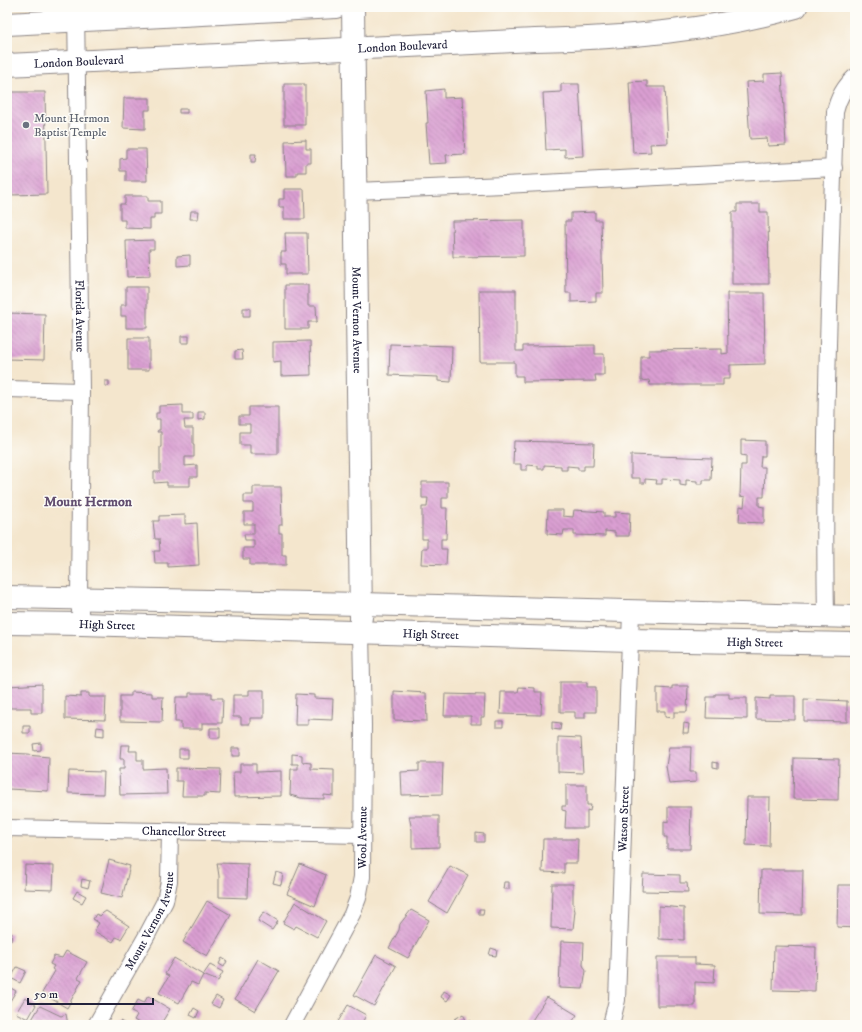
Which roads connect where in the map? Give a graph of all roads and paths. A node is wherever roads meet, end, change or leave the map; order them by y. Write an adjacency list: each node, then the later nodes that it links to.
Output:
1 (336, 7): 4 (main road)
2 (354, 7): 6 (main road, Mount Vernon Avenue)
3 (796, 7): 6 (main road, London Boulevard)
4 (76, 14): 5 (main road); 7 (street, Florida Avenue)
5 (7, 24)
6 (354, 48): 7 (main road, London Boulevard); 11 (main road, Mount Vernon Avenue)
7 (76, 62): 8 (main road, London Boulevard); 13 (street, Florida Avenue)
8 (7, 65)
9 (855, 77): 10 (street)
10 (834, 168): 11 (street); 18 (street)
11 (355, 191): 16 (main road, Mount Vernon Avenue)
12 (7, 389): 13 (street)
13 (80, 391): 15 (street, Florida Avenue)
14 (7, 597): 15 (main road)
15 (79, 598): 16 (main road); 21 (street, Florida Avenue)
16 (361, 604): 17 (main road); 22 (main road, Mount Vernon Avenue)
17 (631, 612): 18 (main road); 23 (street, Watson Street)
18 (826, 616): 19 (main road)
19 (855, 617)
20 (7, 623): 21 (main road, High Street)
21 (81, 624): 22 (main road, High Street)
22 (361, 633): 23 (main road, High Street); 27 (street, Wool Avenue)
23 (630, 640): 24 (main road, High Street); 30 (street, Watson Street)
24 (855, 644)
25 (7, 828): 26 (street, Chancellor Street)
26 (170, 831): 27 (street, Chancellor Street); 28 (street, Mount Vernon Avenue)
27 (362, 835): 29 (street, Wool Avenue)
28 (96, 1025)
29 (292, 1025)
30 (611, 1025)

